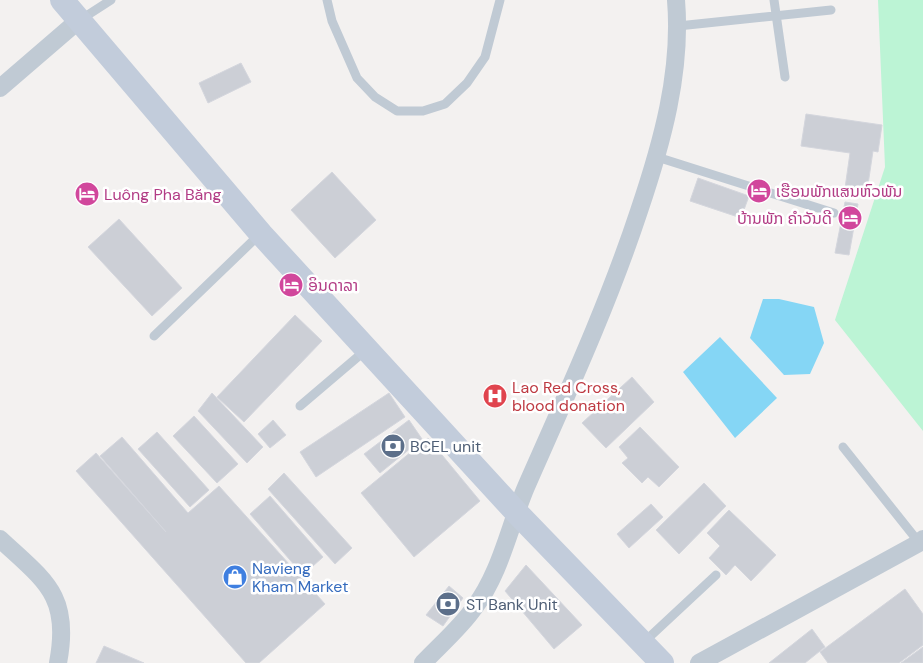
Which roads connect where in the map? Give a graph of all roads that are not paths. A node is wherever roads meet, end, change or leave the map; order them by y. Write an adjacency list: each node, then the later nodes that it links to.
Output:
1 (62, 0): 9 (main road)
2 (111, 0): 9 (lane)
3 (328, 0): 4 (lane)
4 (500, 0)
5 (676, 0): 10 (street)
6 (774, 0): 8 (lane)
7 (832, 10): 8 (lane)
8 (776, 16): 10 (lane); 11 (lane)
9 (79, 20): 12 (street); 15 (main road)
10 (678, 26): 13 (street)
11 (785, 76)
12 (0, 88)
13 (657, 157): 14 (lane); 20 (street)
14 (834, 212)
15 (260, 234): 16 (lane); 17 (main road)
16 (154, 336)
17 (367, 349): 18 (lane); 20 (main road)
18 (300, 406)
19 (843, 447): 22 (lane)
20 (516, 512): 24 (main road); 26 (street)
21 (0, 539): 25 (street)
22 (922, 543): 28 (street)
23 (716, 575): 24 (lane)
24 (643, 643): 27 (main road)
25 (58, 663)
26 (422, 663)
27 (662, 663)
28 (699, 663)

